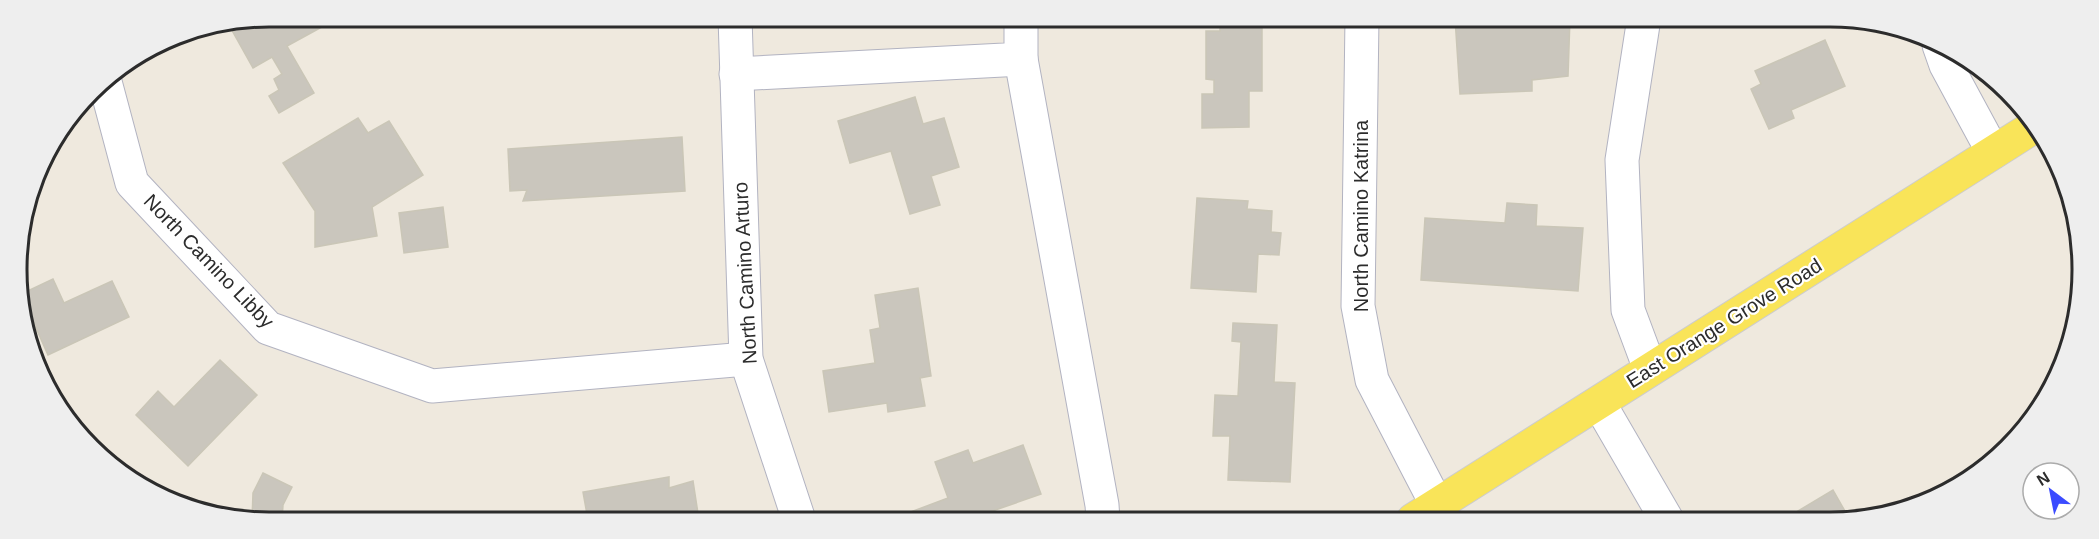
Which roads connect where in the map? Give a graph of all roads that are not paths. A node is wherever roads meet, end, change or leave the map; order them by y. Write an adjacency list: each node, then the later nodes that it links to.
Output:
1 (735, 27): 7 (street, North Camino Arturo)
2 (1021, 27): 6 (street)
3 (1362, 27): 16 (street, North Camino Katrina)
4 (1643, 27): 12 (street)
5 (1942, 55): 10 (street)
6 (1021, 59): 7 (street); 15 (street)
7 (736, 74): 11 (street, North Camino Arturo)
8 (108, 89): 11 (street, North Camino Libby)
9 (2028, 131): 10 (main road, East Orange Grove Road)
10 (1994, 152): 12 (main road, East Orange Grove Road)
11 (746, 359): 14 (street, North Camino Arturo)
12 (1650, 369): 13 (main road, East Orange Grove Road)
13 (1599, 403): 17 (main road, East Orange Grove Road); 18 (street)
14 (796, 512)
15 (1102, 512)
16 (1425, 512)
17 (1427, 512)
18 (1662, 512)

